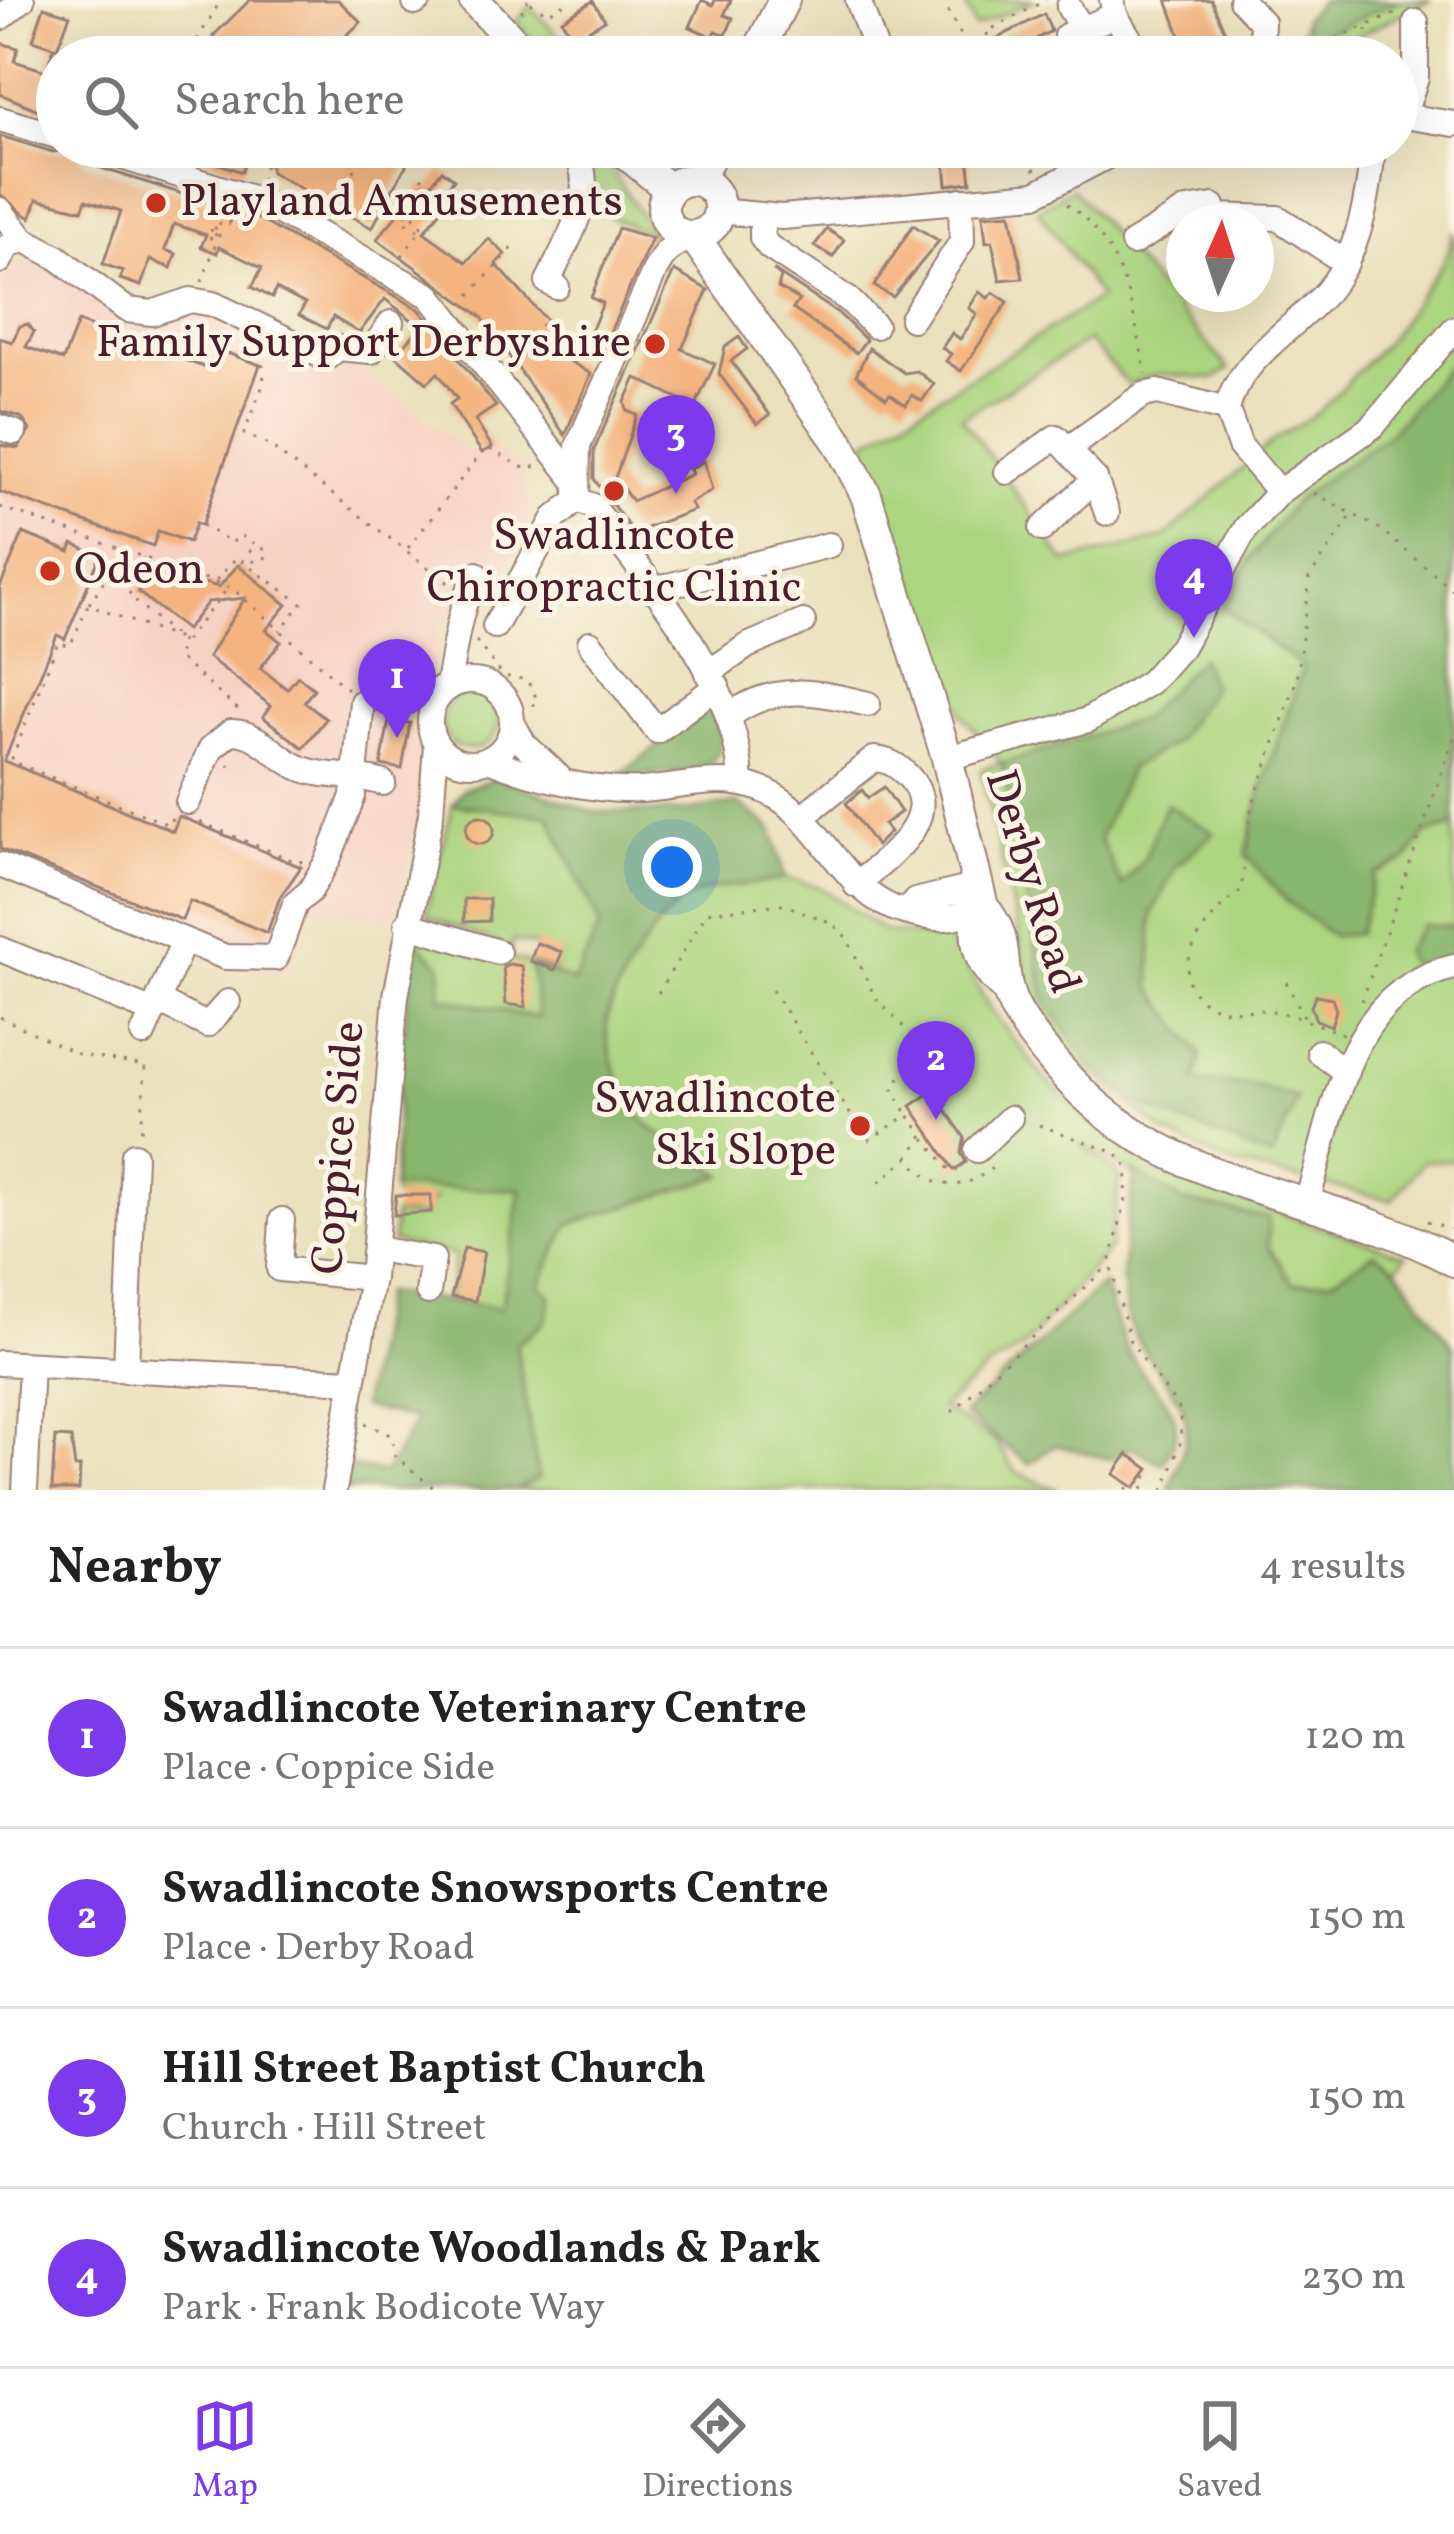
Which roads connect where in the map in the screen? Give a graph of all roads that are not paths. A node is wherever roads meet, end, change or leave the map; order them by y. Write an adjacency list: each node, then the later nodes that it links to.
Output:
1 (474, 0): 8 (main road)
2 (784, 0): 9 (main road)
3 (858, 0): 10 (street)
4 (1241, 1): 12 (street)
5 (1114, 7): 7 (street); 11 (street)
6 (1409, 17): 13 (street)
7 (1065, 18)
8 (508, 36)
9 (766, 36)
10 (871, 36)
11 (1130, 36)
12 (1262, 36)
13 (1411, 36)
14 (1418, 117): 16 (street)
15 (0, 119): 17 (street)
16 (1454, 124)
17 (36, 130)
18 (157, 168): 45 (street)
19 (583, 168): 36 (street)
20 (644, 168): 25 (main road)
21 (704, 168): 24 (main road)
22 (1085, 168): 26 (street)
23 (1368, 168): 35 (street)
24 (699, 180): 25 (main road); 31 (main road)
25 (669, 189): 31 (main road)
26 (961, 200): 28 (street); 37 (street)
27 (0, 210): 32 (street)
28 (762, 216): 31 (street); 39 (street)
29 (1274, 217): 35 (street)
30 (1166, 223): 33 (street)
31 (704, 226): 45 (street); 64 (main road, Derby Road)
32 (23, 239): 34 (street); 38 (street)
33 (1133, 243)
34 (1, 259)
35 (1346, 263): 41 (street)
36 (557, 287)
37 (912, 319)
38 (391, 323)
39 (874, 326)
40 (1454, 329): 46 (street)
41 (1227, 410): 42 (street); 46 (street)
42 (1064, 442): 43 (street); 44 (street)
43 (1007, 472)
44 (1095, 478): 47 (street); 48 (street)
45 (575, 489): 51 (street); 53 (street)
46 (1280, 492): 64 (street)
47 (1107, 512)
48 (1042, 529)
49 (829, 545): 51 (street)
50 (472, 583): 54 (street)
51 (652, 590): 56 (street)
52 (803, 622): 56 (street)
53 (495, 626)
54 (458, 642): 57 (street); 58 (street)
55 (590, 643): 56 (street)
56 (712, 680): 61 (street)
57 (483, 682): 58 (street); 62 (street)
58 (445, 689): 59 (street); 63 (street)
59 (388, 694): 63 (street); 66 (street)
60 (868, 704): 61 (street)
61 (731, 715): 69 (street)
62 (517, 724): 65 (street); 67 (street)
63 (432, 733): 65 (street); 71 (street, Coppice Side)
64 (947, 758): 75 (main road, Derby Road)
65 (481, 761): 67 (street); 71 (street, Coppice Side)
66 (356, 773): 68 (street); 70 (street); 73 (street)
67 (560, 777): 69 (street)
68 (383, 783)
69 (741, 783): 72 (street)
70 (187, 811)
71 (431, 814): 76 (street, Coppice Side)
72 (803, 816): 74 (street); 74 (street)
73 (0, 865)
74 (856, 885): 75 (street)
75 (983, 907): 88 (main road, Derby Road)
76 (407, 924): 79 (street); 90 (street, Coppice Side)
77 (0, 950): 82 (street)
78 (178, 952): 82 (street)
79 (498, 952)
80 (1454, 967): 84 (street)
81 (228, 1002): 82 (street)
82 (151, 1016)
83 (1319, 1052): 84 (street)
84 (1346, 1072): 88 (street)
85 (1010, 1118): 87 (street)
86 (134, 1154): 96 (street)
87 (984, 1159)
88 (1306, 1202): 91 (main road, Derby Road)
89 (282, 1220): 92 (street)
90 (376, 1250): 92 (street, Coppice Side); 93 (street)
91 (1454, 1261)
92 (372, 1278): 97 (street, Coppice Side)
93 (428, 1292)
94 (0, 1363): 95 (street)
95 (31, 1365): 96 (street); 98 (street)
96 (126, 1370): 97 (street)
97 (352, 1382): 99 (street, Coppice Side)
98 (25, 1490)
99 (334, 1490)

